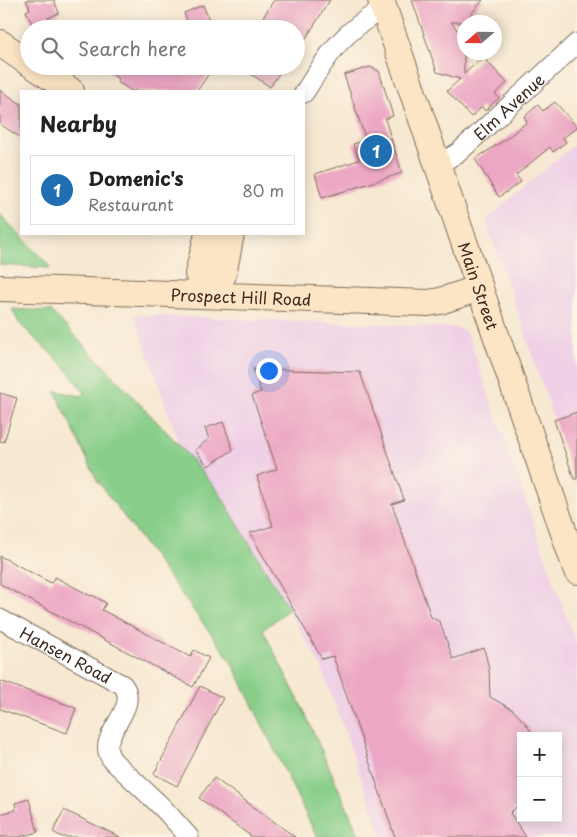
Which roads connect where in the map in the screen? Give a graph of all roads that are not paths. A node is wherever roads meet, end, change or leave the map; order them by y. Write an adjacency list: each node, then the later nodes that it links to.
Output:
1 (382, 4): 7 (street); 8 (street, Main Street)
2 (0, 43): 4 (street)
3 (577, 43): 8 (street, Elm Avenue)
4 (20, 56)
5 (47, 75): 6 (street)
6 (70, 90)
7 (305, 92)
8 (438, 166): 12 (street, Main Street)
9 (208, 235): 13 (street)
10 (231, 235): 13 (street)
11 (0, 288): 13 (street, Prospect Hill Road)
12 (480, 288): 13 (street, Prospect Hill Road); 14 (street, Main Street)
13 (206, 292)
14 (577, 571)
15 (0, 619): 16 (street, Hansen Road)
16 (189, 837)

